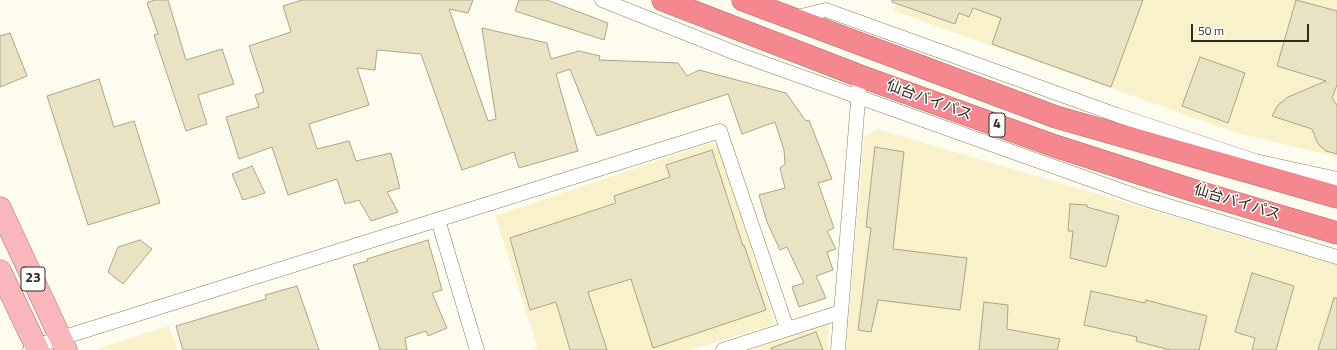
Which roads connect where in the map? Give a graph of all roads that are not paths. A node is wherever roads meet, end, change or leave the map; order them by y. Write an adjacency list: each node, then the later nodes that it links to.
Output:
1 (602, 0): 6 (street)
2 (663, 0): 5 (highway, 仙台バイパス / 4)
3 (743, 0): 4 (highway, 仙台バイパス / 4)
4 (791, 18): 7 (street); 8 (highway, 仙台バイパス / 4)
5 (860, 76): 6 (street); 11 (highway, 仙台バイパス / 4)
6 (858, 98): 12 (street); 14 (street)
7 (1337, 179)
8 (1337, 198)
9 (0, 208): 16 (main road, 23)
10 (438, 220): 15 (street); 16 (street); 18 (street)
11 (1337, 234)
12 (1337, 258)
13 (0, 271): 17 (main road, 23)
14 (841, 312): 15 (street); 20 (street)
15 (787, 329): 19 (street)
16 (63, 345): 17 (street)
17 (35, 349)
18 (477, 350)
19 (722, 350)
20 (838, 350)

